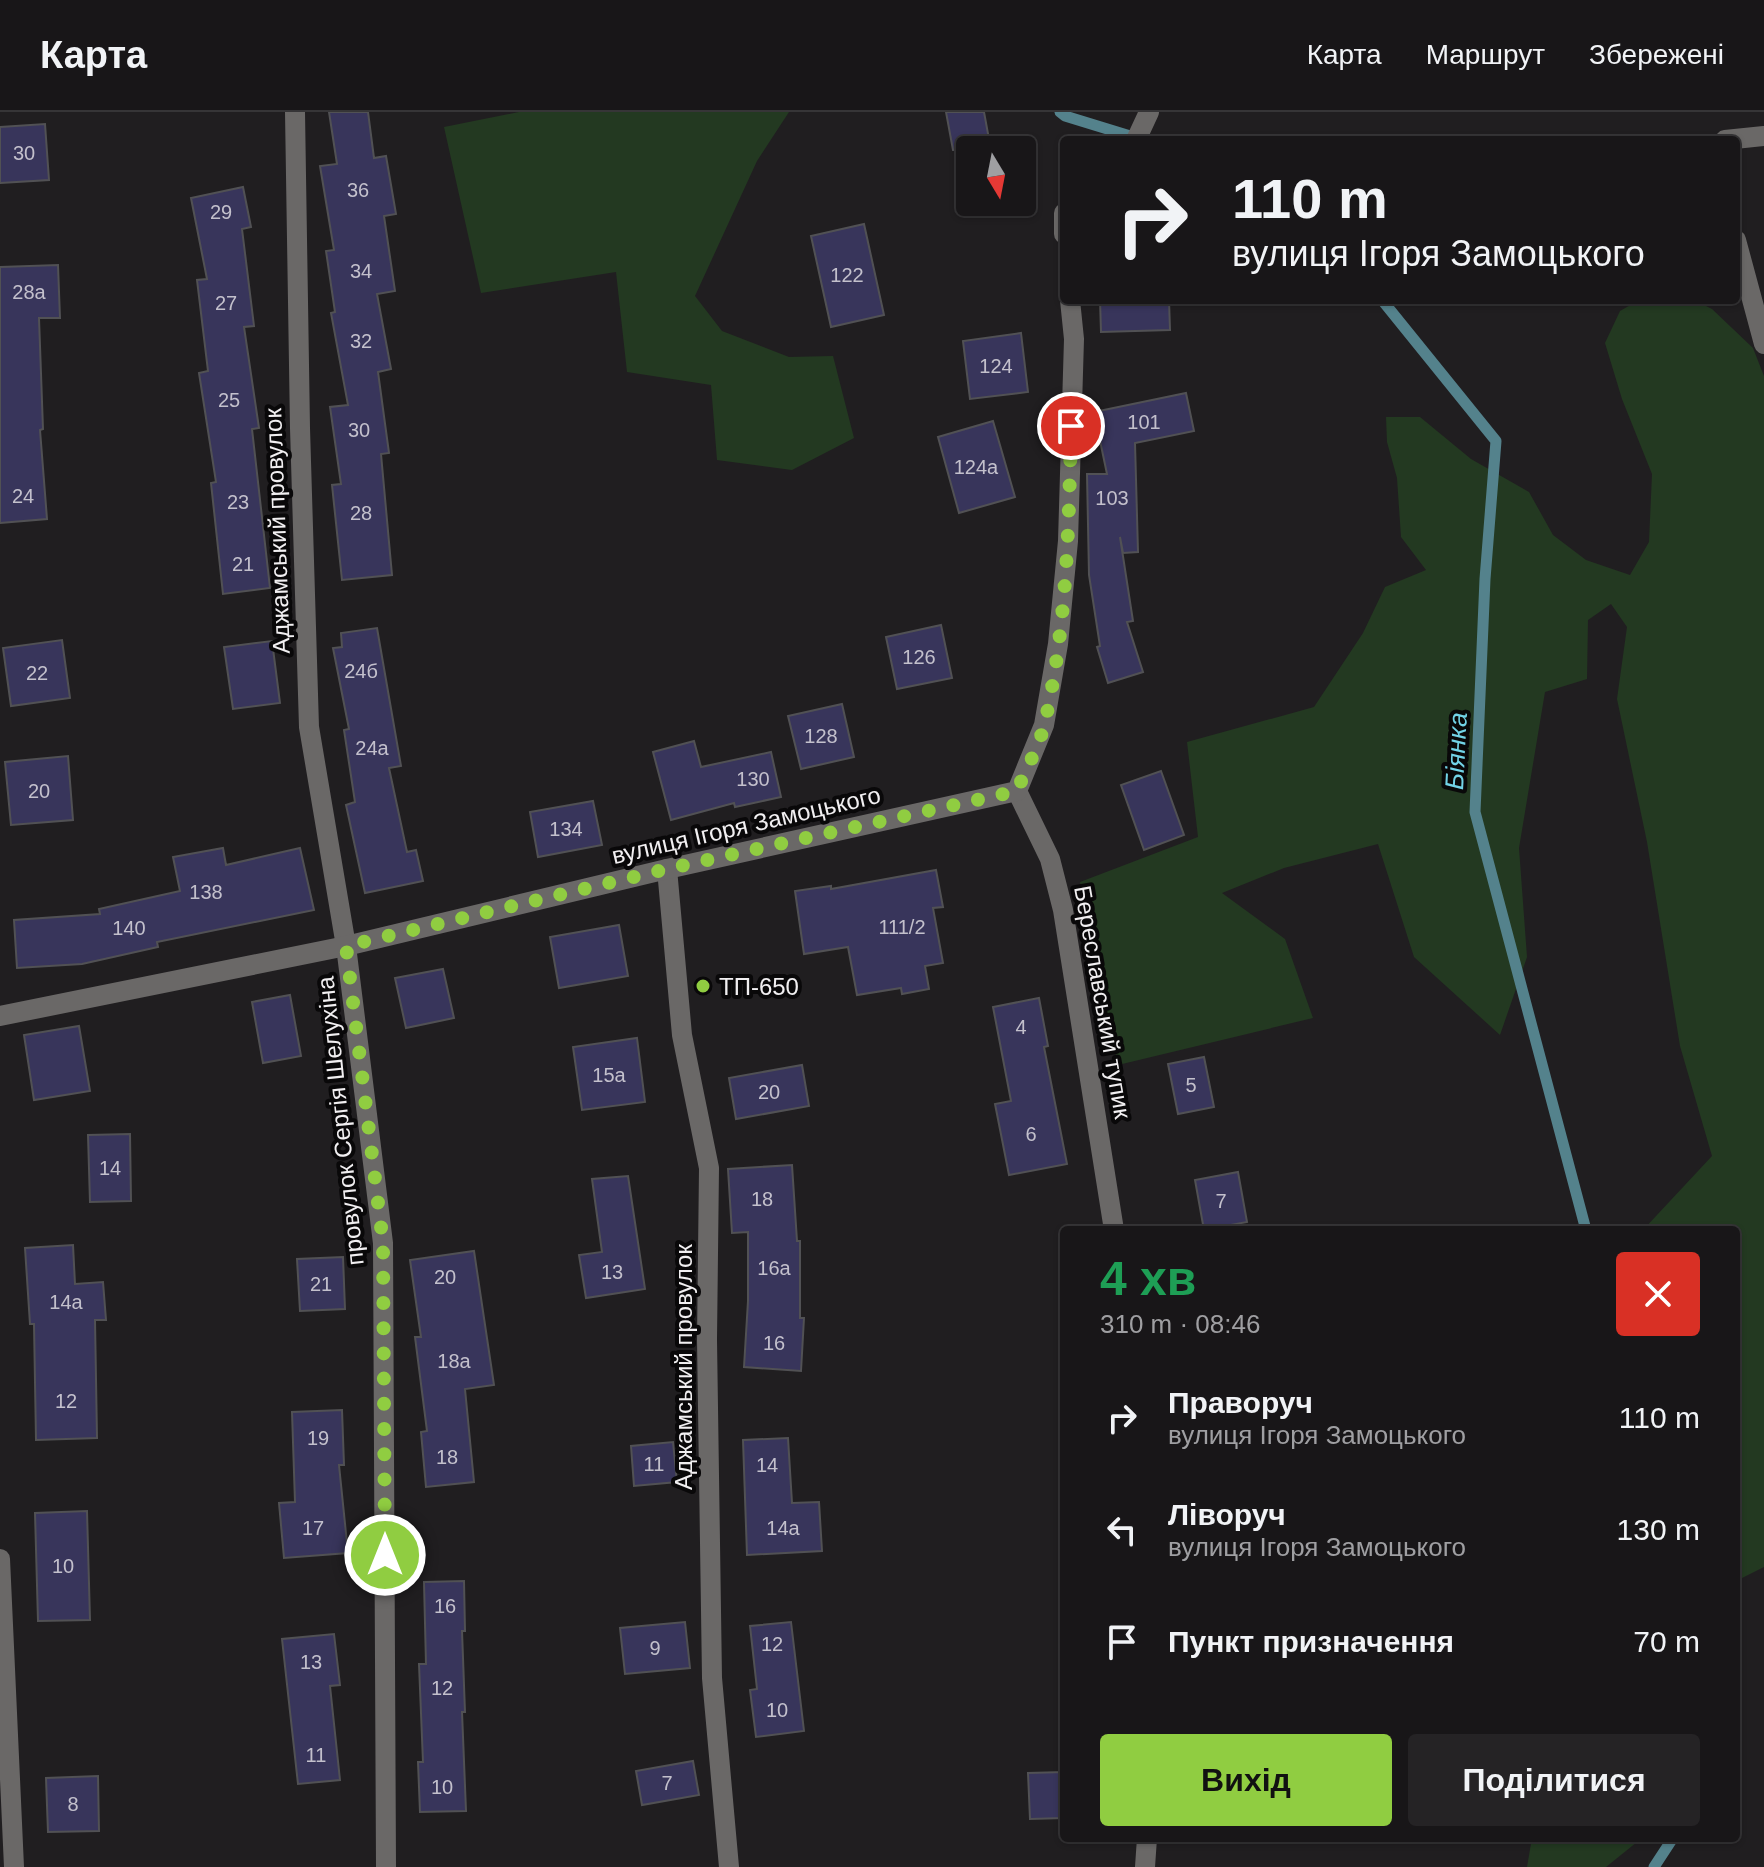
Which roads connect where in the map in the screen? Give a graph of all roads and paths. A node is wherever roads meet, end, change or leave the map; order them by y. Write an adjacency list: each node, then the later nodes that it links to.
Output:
1 (295, 112): 11 (street, Аджамський провулок)
2 (1149, 112): 3 (street)
3 (1138, 136)
4 (1764, 136): 5 (street)
5 (1740, 138)
6 (1740, 255): 8 (street)
7 (1070, 304): 9 (street)
8 (1764, 344)
9 (1017, 791): 10 (street, вулиця Ігоря Замоцького); 13 (street, Береславський тупик)
10 (667, 869): 11 (street, вулиця Ігоря Замоцького); 18 (street, Аджамський провулок)
11 (346, 946): 12 (street, вулиця Ігоря Замоцького); 17 (street, провулок Сергія Шелухіна)
12 (0, 1016)
13 (1113, 1226)
14 (0, 1559): 16 (street)
15 (1147, 1842): 19 (street)
16 (14, 1867)
17 (386, 1867)
18 (729, 1867)
19 (1145, 1867)

